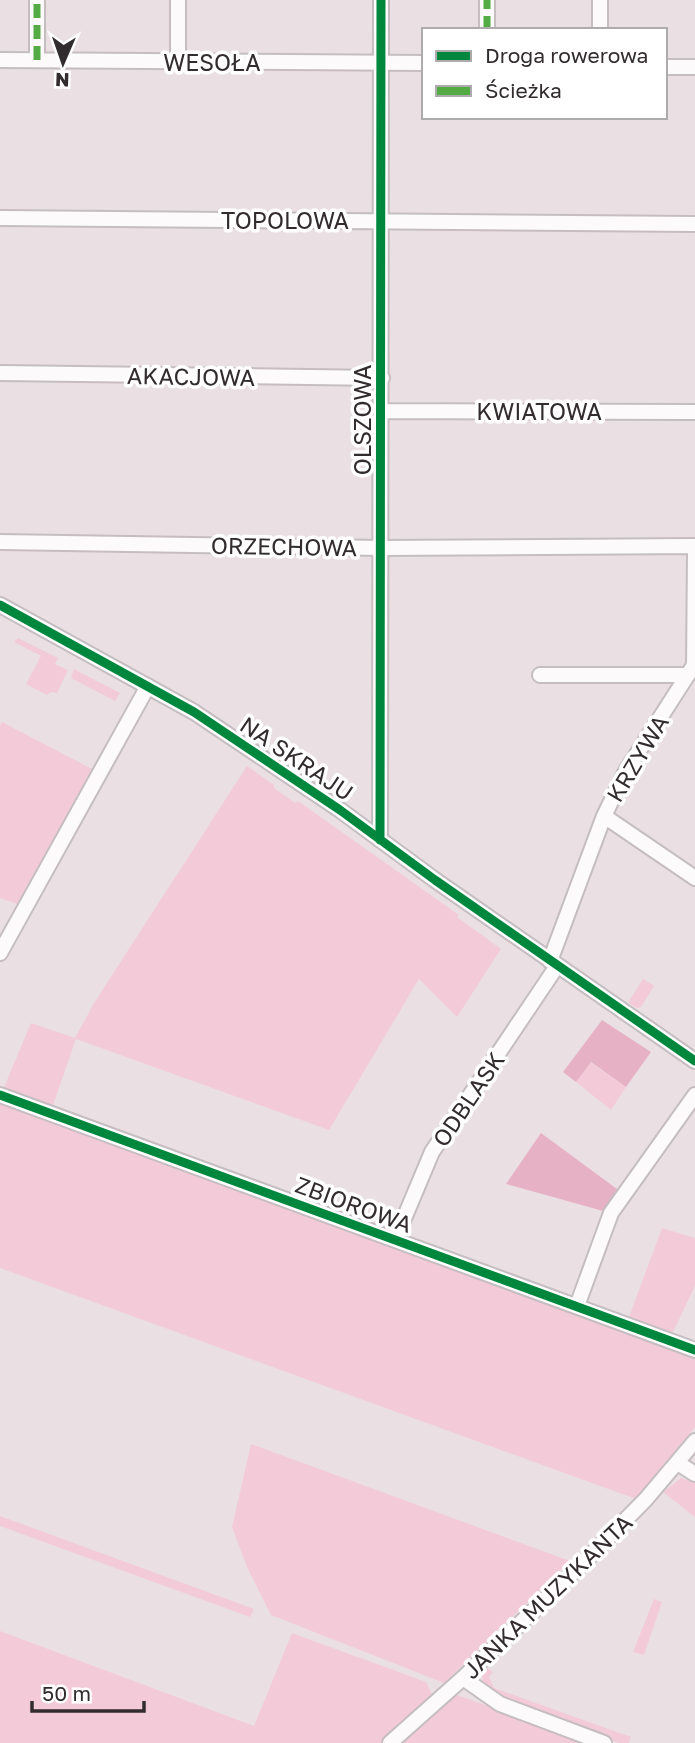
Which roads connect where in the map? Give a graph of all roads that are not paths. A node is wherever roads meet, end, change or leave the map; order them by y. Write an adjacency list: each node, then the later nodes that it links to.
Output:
1 (37, 0): 9 (street)
2 (178, 0): 10 (street)
3 (381, 0): 11 (street, OLSZOWA)
4 (487, 0): 6 (street)
5 (600, 0): 7 (street)
6 (487, 28)
7 (600, 28)
8 (0, 60): 9 (street, WESOŁA)
9 (37, 60): 10 (street, WESOŁA)
10 (178, 62): 11 (street, WESOŁA)
11 (381, 63): 12 (street, WESOŁA); 16 (street, OLSZOWA)
12 (422, 63)
13 (667, 67): 14 (street)
14 (695, 67)
15 (0, 218): 16 (street, TOPOLOWA)
16 (381, 221): 17 (street, TOPOLOWA); 19 (street, OLSZOWA)
17 (695, 224)
18 (0, 373): 19 (street, AKACJOWA)
19 (382, 378): 20 (street, OLSZOWA)
20 (382, 411): 21 (street, KWIATOWA); 24 (street, OLSZOWA)
21 (695, 412)
22 (0, 542): 24 (street, ORZECHOWA)
23 (695, 547): 24 (street, ORZECHOWA)
24 (381, 548): 31 (street, OLSZOWA)
25 (695, 553): 27 (street)
26 (0, 605): 29 (street, NA SKRAJU)
27 (692, 669): 28 (street); 30 (street, KRZYWA)
28 (540, 675)
29 (148, 686): 31 (street, NA SKRAJU); 33 (street)
30 (604, 816): 32 (street); 34 (street, KRZYWA)
31 (380, 840): 34 (street, NA SKRAJU)
32 (695, 878)
33 (0, 953)
34 (554, 963): 35 (street, NA SKRAJU); 38 (street, ODBLASK)
35 (695, 1061)
36 (0, 1095): 38 (street, ZBIOROWA)
37 (695, 1095): 39 (street)
38 (396, 1240): 39 (street, ZBIOROWA)
39 (577, 1306): 40 (street, ZBIOROWA)
40 (695, 1350)
41 (695, 1441): 42 (street, JANKA MUZYKANTA)
42 (678, 1463): 43 (street); 44 (street, JANKA MUZYKANTA)
43 (695, 1474)
44 (463, 1678): 45 (street, JANKA MUZYKANTA); 46 (street)
45 (390, 1743)
46 (604, 1743)

